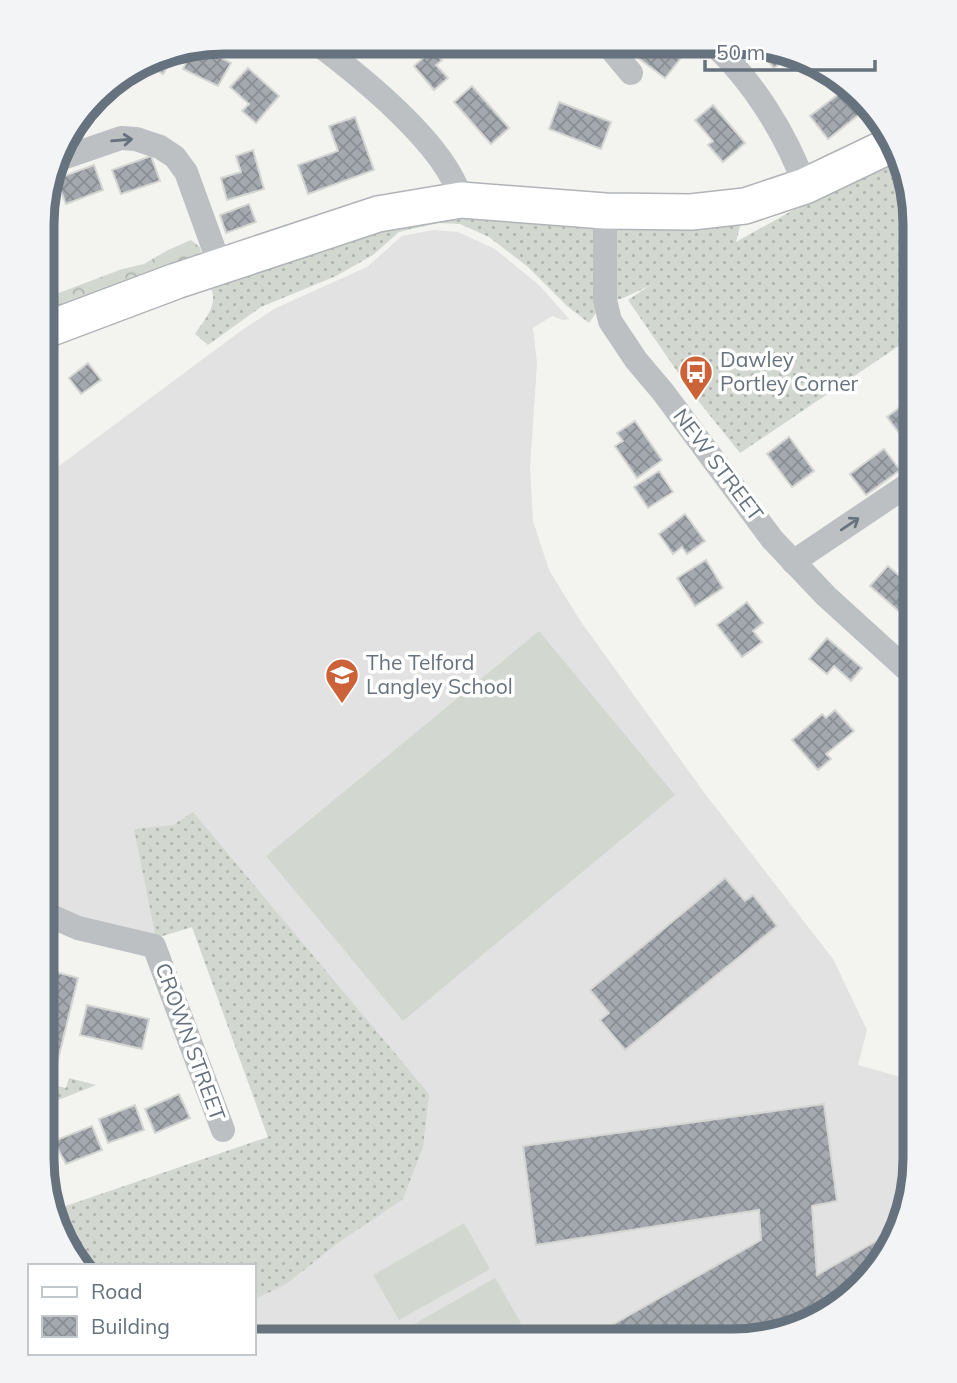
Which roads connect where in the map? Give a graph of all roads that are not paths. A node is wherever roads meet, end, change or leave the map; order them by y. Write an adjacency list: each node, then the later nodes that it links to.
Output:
1 (615, 54): 4 (street)
2 (724, 54): 7 (street)
3 (330, 55): 8 (street)
4 (631, 73)
5 (884, 148): 7 (main road)
6 (68, 156): 10 (street, one-way to 10)
7 (805, 186): 9 (main road)
8 (461, 200): 9 (main road); 10 (main road)
9 (605, 211): 13 (street, NEW STREET)
10 (220, 266): 11 (main road)
11 (54, 327)
12 (903, 488): 13 (street, one-way to 12)
13 (793, 562): 14 (street, NEW STREET)
14 (903, 666)
15 (54, 917): 16 (street, CROWN STREET)
16 (223, 1130)

